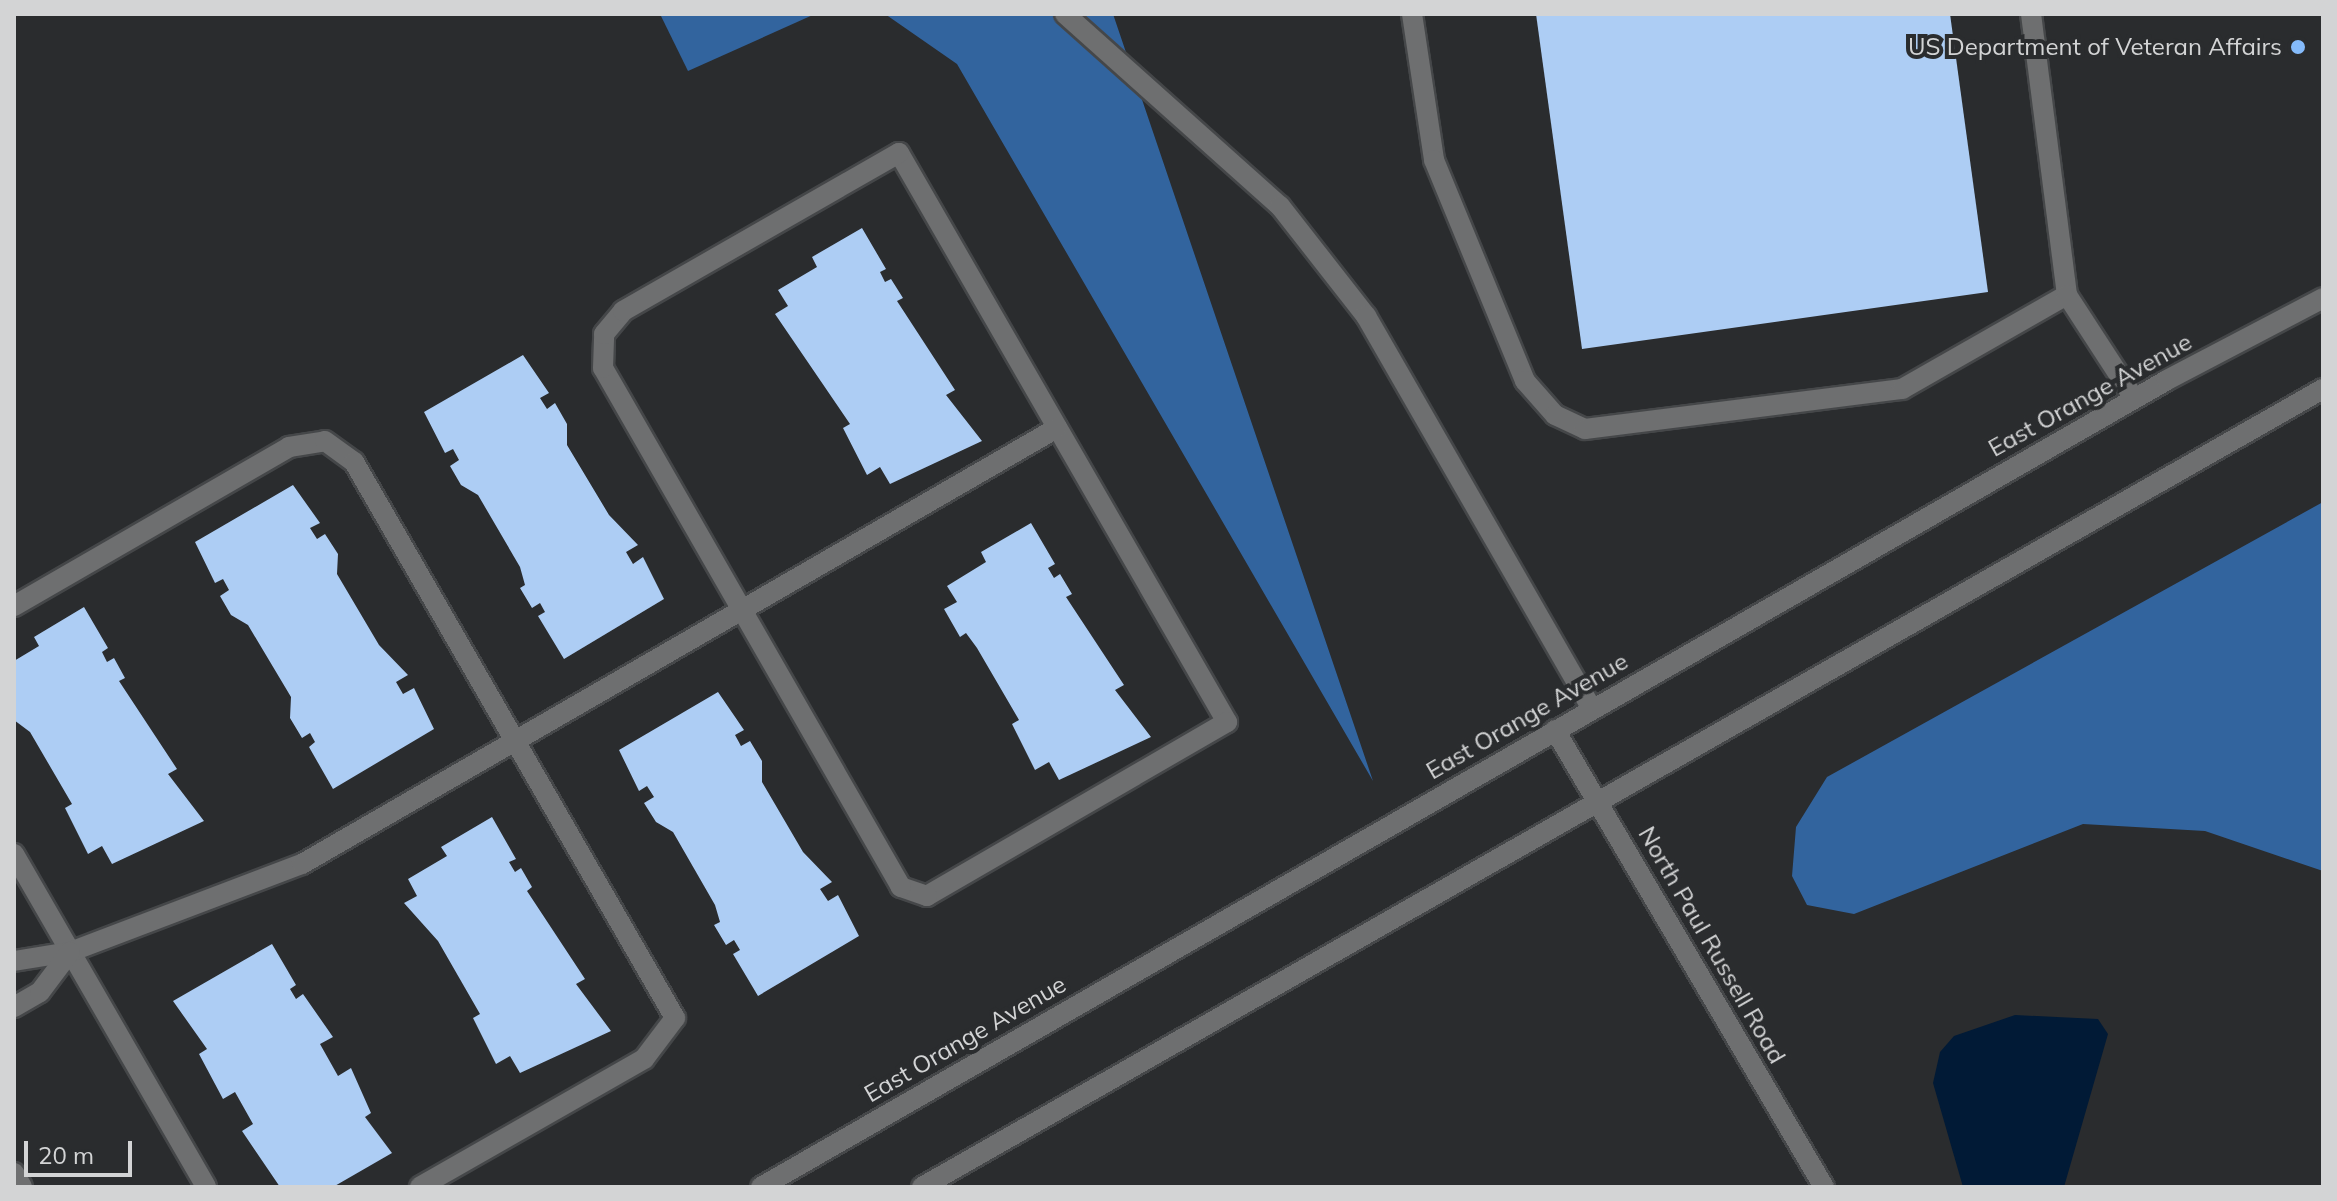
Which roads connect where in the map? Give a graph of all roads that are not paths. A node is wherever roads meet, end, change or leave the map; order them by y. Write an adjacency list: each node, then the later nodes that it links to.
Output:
1 (1065, 14): 11 (street)
2 (1412, 14): 4 (street)
3 (2031, 14): 4 (street)
4 (2067, 295): 7 (street)
5 (2323, 298): 7 (street, East Orange Avenue)
6 (2323, 389): 14 (street)
7 (2134, 398): 11 (street, East Orange Avenue)
8 (1057, 428): 10 (street); 10 (street); 10 (street)
9 (14, 606): 13 (street)
10 (741, 610): 13 (street)
11 (1592, 709): 12 (street, East Orange Avenue)
12 (1555, 730): 14 (street, North Paul Russell Road); 23 (street, East Orange Avenue)
13 (514, 742): 16 (street); 22 (street)
14 (1596, 798): 24 (street); 25 (street, North Paul Russell Road)
15 (14, 854): 16 (street)
16 (70, 952): 17 (street); 18 (street); 21 (street)
17 (14, 961)
18 (14, 1007)
19 (14, 1173): 20 (street)
20 (22, 1187)
21 (206, 1187)
22 (420, 1187)
23 (761, 1187)
24 (922, 1187)
25 (1824, 1187)

